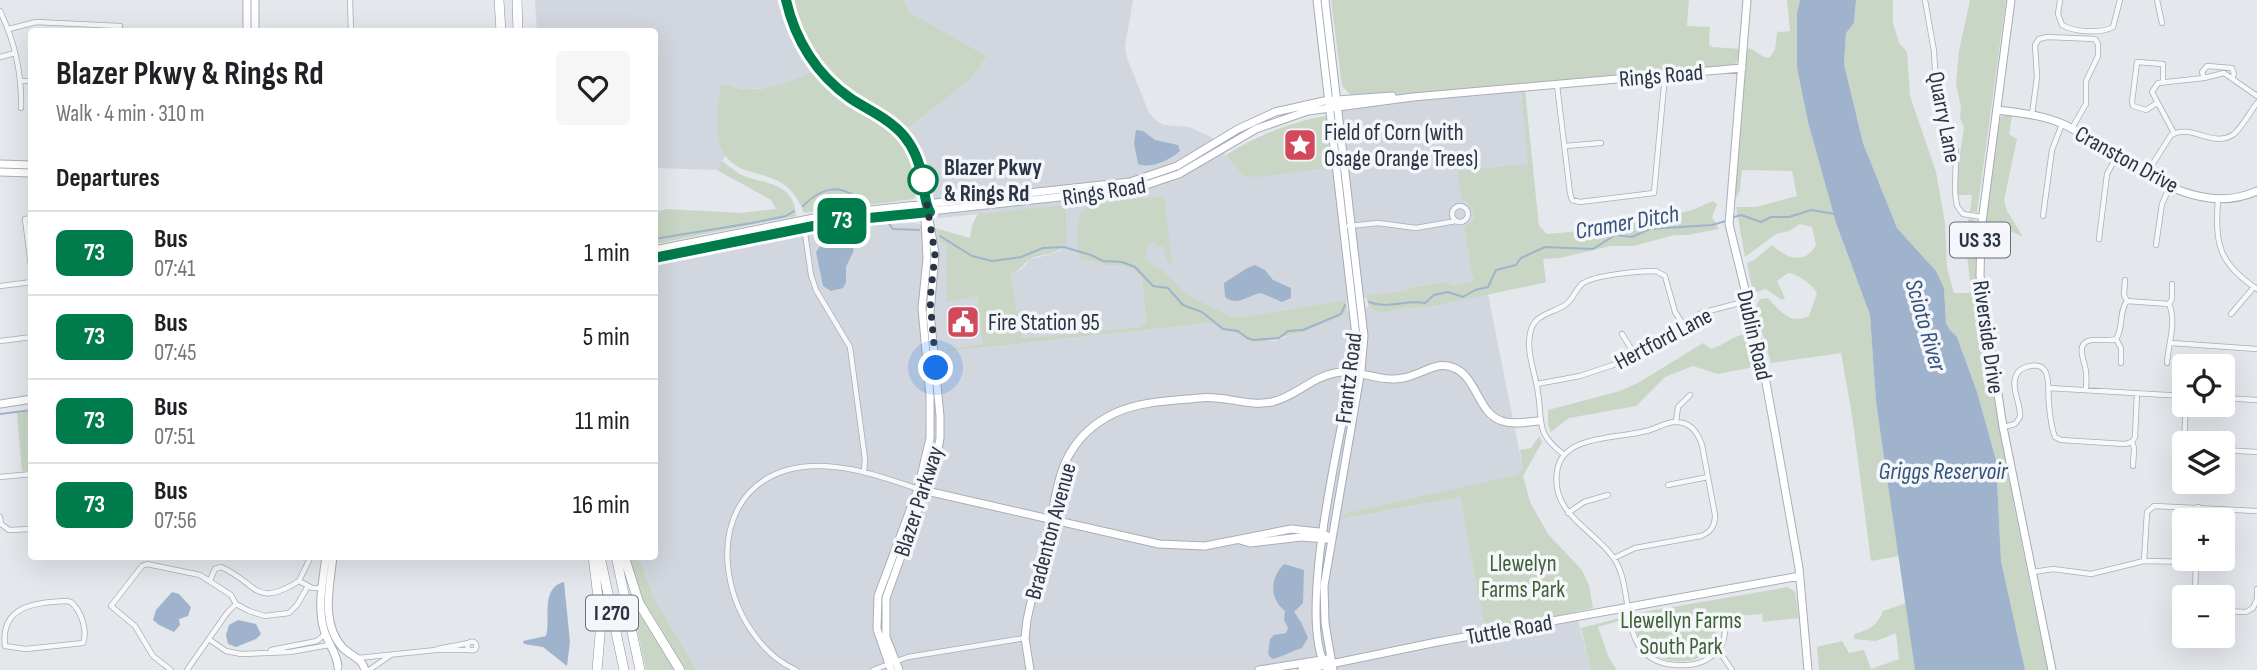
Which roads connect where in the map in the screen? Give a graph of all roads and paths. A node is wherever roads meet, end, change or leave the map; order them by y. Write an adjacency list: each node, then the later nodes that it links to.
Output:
1 (247, 0): 18 (main road)
2 (255, 0): 19 (main road)
3 (350, 0): 20 (street)
4 (517, 0): 22 (highway)
5 (786, 0): 55 (main road, Blazer Parkway)
6 (1317, 0): 35 (main road, Frantz Road)
7 (1325, 0): 35 (main road, Frantz Road)
8 (1747, 0): 26 (main road, Dublin Road)
9 (1926, 0): 57 (street, Quarry Lane)
10 (2011, 0): 39 (main road, Riverside Drive / US 33)
11 (2060, 0): 12 (street)
12 (2120, 0)
13 (2157, 0): 16 (street)
14 (499, 3): 21 (highway)
15 (0, 11): 23 (street)
16 (2162, 23)
17 (120, 26): 23 (street)
18 (247, 28)
19 (255, 28)
20 (351, 28)
21 (501, 28)
22 (518, 28)
23 (9, 29): 24 (street)
24 (15, 53): 25 (street); 30 (street)
25 (0, 57)
26 (1742, 68): 27 (main road, Rings Road); 72 (main road, Dublin Road)
27 (1665, 74): 33 (main road, Rings Road); 45 (street)
28 (2204, 78): 29 (street); 29 (street); 32 (street)
29 (2232, 78): 34 (street)
30 (21, 81): 31 (street); 38 (street)
31 (28, 81)
32 (2163, 82): 36 (street); 36 (street)
33 (1558, 85): 35 (main road, Rings Road); 45 (street)
34 (2257, 96)
35 (1334, 103): 55 (main road, Rings Road); 61 (main road, Frantz Road)
36 (2157, 103): 43 (street)
37 (2257, 103): 43 (street)
38 (21, 108)
39 (1997, 110): 40 (main road, Cranston Drive); 57 (main road, Riverside Drive / US 33)
40 (2032, 115): 41 (main road, Cranston Drive); 42 (street)
41 (2062, 124): 42 (main road, Cranston Drive); 56 (street)
42 (2072, 129): 46 (main road, Cranston Drive)
43 (2174, 133): 51 (street)
44 (1601, 143): 45 (street)
45 (1565, 146)
46 (2117, 156): 51 (main road, Cranston Drive); 62 (street)
47 (0, 164): 48 (main road)
48 (28, 165)
49 (0, 172): 50 (main road)
50 (28, 173)
51 (2147, 173): 52 (main road, Cranston Drive)
52 (2169, 186): 54 (main road, Cranston Drive); 63 (street)
53 (2257, 191): 54 (main road, Cranston Drive)
54 (2218, 199): 71 (street)
55 (926, 209): 60 (main road, Rings Road); 110 (main road, Blazer Parkway)
56 (2043, 216)
57 (1982, 217): 99 (main road, Riverside Drive / US 33)
58 (28, 218): 64 (street)
59 (1456, 221): 61 (street)
60 (803, 224): 65 (main road, Rings Road); 66 (main road, Rings Road); 105 (street)
61 (1349, 226): 86 (main road, Frantz Road)
62 (2099, 239)
63 (2156, 245)
64 (28, 246)
65 (658, 249)
66 (658, 257)
67 (2125, 280): 73 (street)
68 (28, 282): 70 (street)
69 (2172, 284): 74 (street)
70 (0, 286)
71 (2255, 288): 75 (street)
72 (1747, 301): 76 (street, Hertford Lane); 130 (main road, Dublin Road)
73 (2127, 301): 74 (street); 79 (street)
74 (2169, 304): 81 (street)
75 (2231, 314)
76 (1683, 324): 83 (street, Hertford Lane); 87 (street)
77 (1622, 334): 83 (street)
78 (28, 338): 80 (street)
79 (2116, 339): 84 (street); 89 (street)
80 (0, 341)
81 (2171, 343): 82 (street); 85 (street)
82 (2257, 349)
83 (1634, 355): 87 (street, Hertford Lane)
84 (2121, 363)
85 (2167, 363)
86 (1356, 374): 97 (main road, Bradenton Avenue); 116 (main road, Bradenton Avenue); 118 (main road, Frantz Road)
87 (1537, 384): 97 (street)
88 (2049, 388): 89 (street); 99 (street); 100 (street)
89 (2086, 390): 90 (street)
90 (2137, 393): 92 (street); 100 (street)
91 (1690, 395): 98 (street)
92 (2172, 395)
93 (2235, 399): 95 (street)
94 (28, 400): 96 (main road)
95 (2257, 400)
96 (0, 404)
97 (1539, 421): 103 (street)
98 (1676, 422): 103 (street); 108 (street)
99 (2003, 427): 129 (main road, Riverside Drive / US 33)
100 (2132, 442): 104 (street)
101 (2235, 451): 102 (street)
102 (2257, 452)
103 (1563, 454): 113 (street)
104 (2133, 466)
105 (864, 472): 110 (street); 162 (street)
106 (28, 474): 107 (street)
107 (0, 477)
108 (1708, 477): 109 (street); 119 (street)
109 (1668, 485)
110 (922, 489): 116 (main road); 153 (main road, Blazer Parkway)
111 (1608, 495): 113 (street)
112 (2198, 507): 114 (street); 128 (street)
113 (1568, 513): 119 (street)
114 (2256, 513)
115 (0, 517): 117 (street)
116 (1050, 520): 118 (main road); 142 (main road, Bradenton Avenue)
117 (28, 528)
118 (1326, 537): 152 (main road, Frantz Road); 152 (main road, Frantz Road)
119 (1614, 558): 137 (street)
120 (309, 560): 132 (street)
121 (326, 560): 134 (main road)
122 (332, 560): 134 (main road)
123 (593, 560): 158 (highway)
124 (601, 560): 159 (highway, I 270)
125 (617, 560): 160 (highway, I 270)
126 (625, 560): 161 (highway)
127 (2172, 560): 128 (street)
128 (2144, 561): 129 (street)
129 (2032, 572): 170 (main road, Riverside Drive / US 33)
130 (1800, 576): 137 (main road, Tuttle Road); 169 (main road, Dublin Road)
131 (210, 580): 132 (street); 136 (street); 155 (street)
132 (299, 581): 133 (street)
133 (308, 586): 134 (street); 136 (street)
134 (326, 589): 141 (main road); 151 (main road)
135 (2257, 589): 138 (street)
136 (236, 604): 143 (street)
137 (1627, 608): 148 (street); 152 (main road, Tuttle Road)
138 (2255, 610): 139 (street)
139 (2235, 612)
140 (1725, 628): 148 (street)
141 (325, 634): 145 (main road); 149 (street)
142 (1025, 638): 153 (street); 165 (main road, Bradenton Avenue)
143 (210, 640): 149 (street); 156 (street)
144 (5, 646): 144 (street); 146 (street)
145 (330, 646): 149 (street); 154 (main road)
146 (0, 650)
147 (436, 650): 147 (street); 150 (street)
148 (1719, 651): 168 (street)
149 (267, 652)
150 (394, 654): 151 (street); 157 (street)
151 (355, 658): 154 (main road); 157 (main road)
152 (1329, 664): 166 (main road); 167 (main road)
153 (892, 666): 163 (street); 164 (main road, Blazer Parkway)
154 (338, 668)
155 (171, 670)
156 (187, 670)
157 (367, 670)
158 (597, 670)
159 (624, 670)
160 (640, 670)
161 (680, 670)
162 (796, 670)
163 (873, 670)
164 (899, 670)
165 (1030, 670)
166 (1259, 670)
167 (1302, 670)
168 (1732, 670)
169 (1808, 670)
170 (2052, 670)

